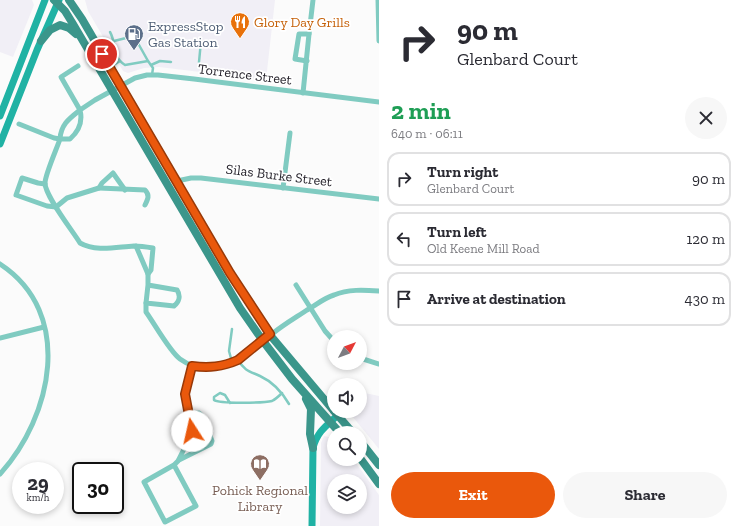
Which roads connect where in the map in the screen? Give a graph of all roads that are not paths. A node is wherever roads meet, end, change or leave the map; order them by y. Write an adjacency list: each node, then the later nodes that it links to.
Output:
1 (44, 0): 29 (main road)
2 (69, 0): 14 (main road)
3 (313, 0): 7 (street)
4 (378, 0): 11 (street)
5 (57, 1): 8 (main road); 12 (main road)
6 (110, 32): 9 (lane)
7 (309, 34): 17 (street); 17 (street)
8 (41, 41): 12 (main road); 33 (main road)
9 (114, 41): 13 (lane); 16 (lane)
10 (201, 41): 19 (lane)
11 (379, 41)
12 (83, 42): 25 (main road)
13 (114, 46): 14 (lane); 15 (lane)
14 (102, 54): 22 (main road)
15 (120, 61): 16 (lane); 22 (lane)
16 (148, 61): 20 (lane)
17 (307, 61): 26 (street)
18 (171, 62): 20 (lane)
19 (199, 62)
20 (151, 65): 23 (lane)
21 (78, 66): 28 (street)
22 (110, 67): 24 (main road)
23 (152, 75): 24 (street, Torrence Street); 26 (street, Torrence Street)
24 (120, 86): 25 (street, Torrence Street); 34 (main road)
25 (112, 91): 28 (street, Torrence Street); 55 (main road)
26 (303, 93): 27 (street, Torrence Street)
27 (379, 102)
28 (80, 110): 32 (street, Torrence Street); 32 (street)
29 (0, 116)
30 (19, 124): 32 (street)
31 (290, 133): 37 (street)
32 (60, 139): 35 (street, Torrence Street)
33 (0, 144)
34 (176, 181): 37 (street, Silas Burke Street); 53 (main road)
35 (45, 184): 41 (street); 41 (street)
36 (100, 188): 38 (street); 38 (street); 41 (street)
37 (283, 188): 39 (street, Silas Burke Street)
38 (125, 190): 40 (street)
39 (379, 199)
40 (146, 205)
41 (56, 207): 42 (street)
42 (136, 246): 44 (street); 44 (street)
43 (0, 264): 50 (street)
44 (148, 274): 45 (street)
45 (148, 285): 48 (street); 48 (street)
46 (296, 285): 49 (street)
47 (379, 292): 49 (street)
48 (146, 303): 60 (street)
49 (310, 308): 52 (street); 53 (street)
50 (44, 328): 54 (street); 78 (street)
51 (232, 329): 58 (lane)
52 (327, 333)
53 (270, 334): 55 (street); 63 (main road)
54 (0, 338)
55 (263, 341): 56 (street); 61 (main road)
56 (238, 360): 58 (street); 62 (lane)
57 (367, 360): 59 (street)
58 (232, 362): 60 (street)
59 (379, 364)
60 (192, 366): 66 (street)
61 (298, 386): 69 (main road); 72 (main road)
62 (282, 393): 64 (lane); 65 (lane)
63 (327, 402)
64 (230, 403): 64 (lane)
65 (289, 404)
66 (189, 414): 74 (street); 74 (street)
67 (332, 418): 69 (main road)
68 (340, 418): 71 (main road)
69 (330, 422): 70 (main road); 72 (main road)
70 (334, 426)
71 (347, 426)
72 (313, 448): 80 (main road)
73 (367, 450): 76 (main road)
74 (178, 461): 75 (street)
75 (174, 465): 75 (street)
76 (379, 465)
77 (366, 466): 79 (main road)
78 (0, 474)
79 (379, 484)
80 (312, 526)

